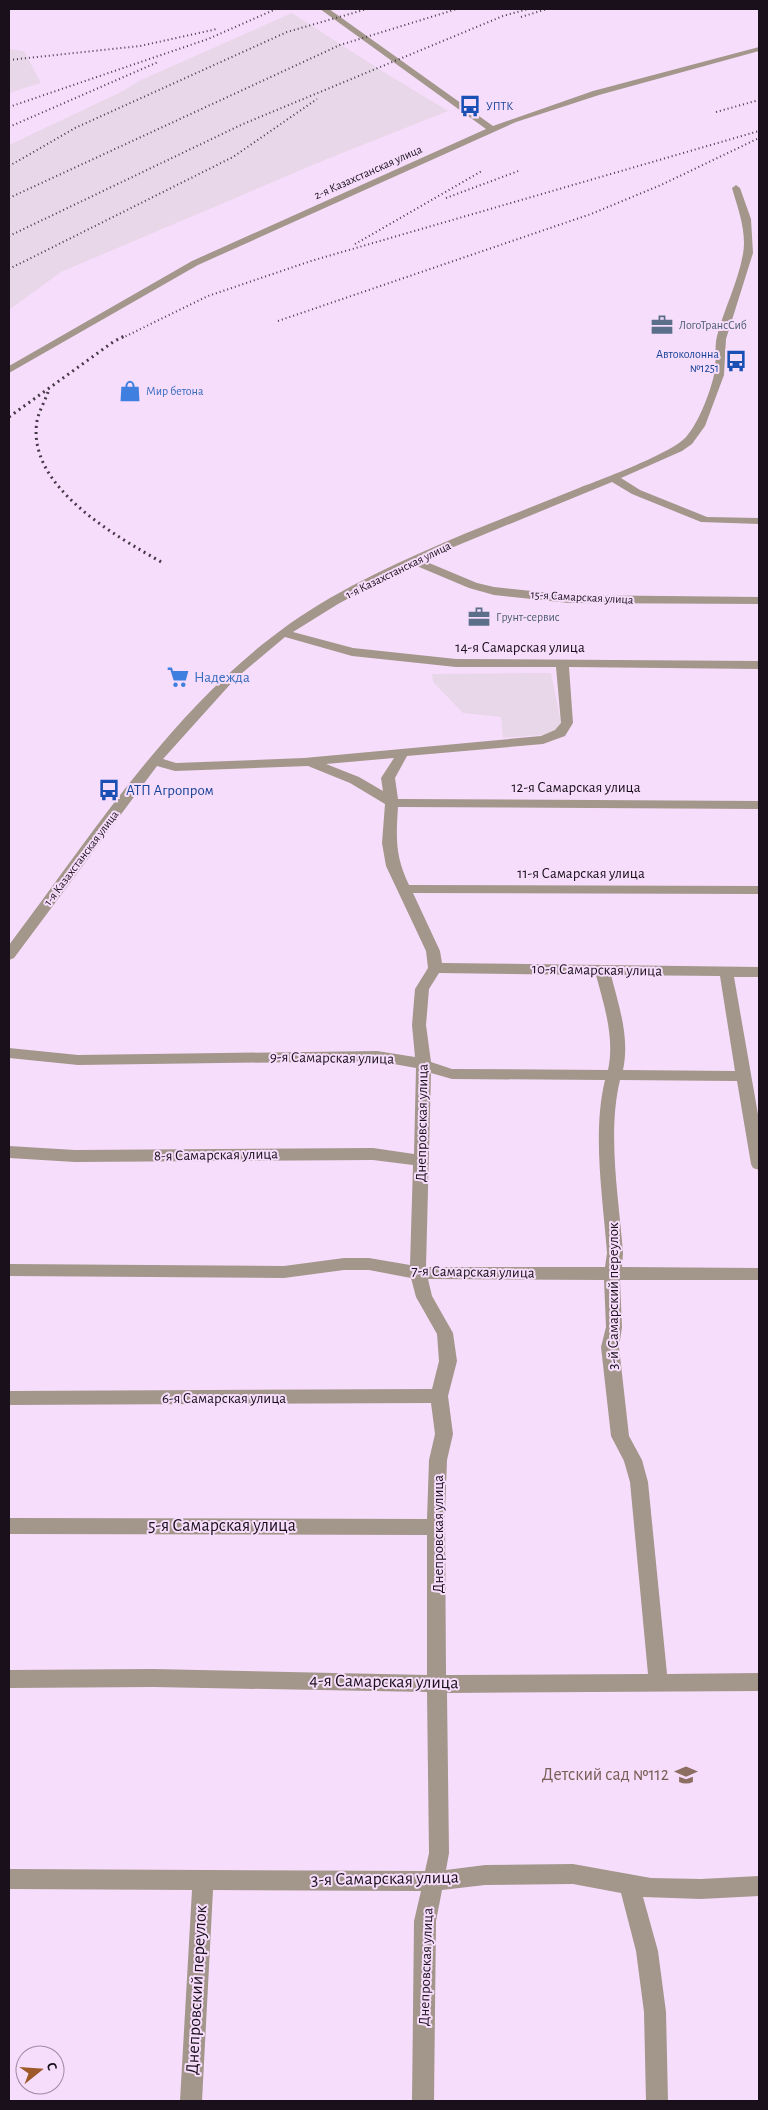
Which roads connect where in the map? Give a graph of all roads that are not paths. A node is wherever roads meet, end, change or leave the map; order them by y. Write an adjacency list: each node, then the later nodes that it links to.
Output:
1 (324, 9): 3 (street)
2 (759, 49): 3 (street, 2-я Казахстанская улица)
3 (493, 130): 5 (street, 2-я Казахстанская улица)
4 (736, 188): 6 (street, 1-я Казахстанская улица)
5 (9, 370)
6 (613, 478): 7 (street); 8 (street, 1-я Казахстанская улица)
7 (759, 522)
8 (412, 560): 9 (street, 15-я Самарская улица); 10 (street, 1-я Казахстанская улица)
9 (759, 601)
10 (283, 633): 11 (street, 14-я Самарская улица); 14 (street, 1-я Казахстанская улица)
11 (562, 663): 12 (street, 14-я Самарская улица); 13 (street)
12 (759, 665)
13 (403, 753): 15 (street); 16 (street)
14 (154, 761): 15 (street); 20 (street, 1-я Казахстанская улица)
15 (304, 762): 16 (street)
16 (392, 803): 17 (street, 12-я Самарская улица); 18 (street)
17 (759, 805)
18 (404, 889): 19 (street, 11-я Самарская улица); 21 (street)
19 (759, 890)
20 (9, 955)
21 (435, 968): 22 (street, 10-я Самарская улица); 26 (street, Днепровская улица)
22 (602, 969): 23 (street, 10-я Самарская улица); 27 (street, 3-й Самарский переулок)
23 (726, 972): 24 (street, 10-я Самарская улица); 28 (street)
24 (759, 972)
25 (9, 1053): 26 (street, 9-я Самарская улица)
26 (424, 1066): 27 (street, 9-я Самарская улица); 30 (street, Днепровская улица)
27 (614, 1076): 28 (street, 9-я Самарская улица); 34 (street, 3-й Самарский переулок)
28 (744, 1076): 31 (street)
29 (9, 1152): 30 (street, 8-я Самарская улица)
30 (422, 1161): 33 (street, Днепровская улица)
31 (759, 1164)
32 (9, 1270): 33 (street, 7-я Самарская улица)
33 (418, 1273): 34 (street, 7-я Самарская улица); 36 (street, Днепровская улица)
34 (613, 1273): 35 (street, 7-я Самарская улица); 41 (street, 3-й Самарский переулок)
35 (759, 1274)
36 (439, 1396): 37 (street, 6-я Самарская улица); 39 (street, Днепровская улица)
37 (9, 1398)
38 (9, 1526): 39 (street, 5-я Самарская улица)
39 (436, 1526): 43 (street, Днепровская улица)
40 (9, 1680): 43 (street, 4-я Самарская улица)
41 (658, 1682): 42 (street, 4-я Самарская улица); 43 (street, 4-я Самарская улица)
42 (759, 1682)
43 (439, 1684): 46 (street, Днепровская улица)
44 (9, 1879): 45 (street, 3-я Самарская улица)
45 (203, 1879): 46 (street, 3-я Самарская улица); 49 (street, Днепровский переулок)
46 (433, 1881): 47 (street, 3-я Самарская улица); 50 (street, Днепровская улица)
47 (629, 1885): 48 (street, 3-я Самарская улица); 51 (street)
48 (759, 1886)
49 (190, 2101)
50 (423, 2101)
51 (657, 2101)

